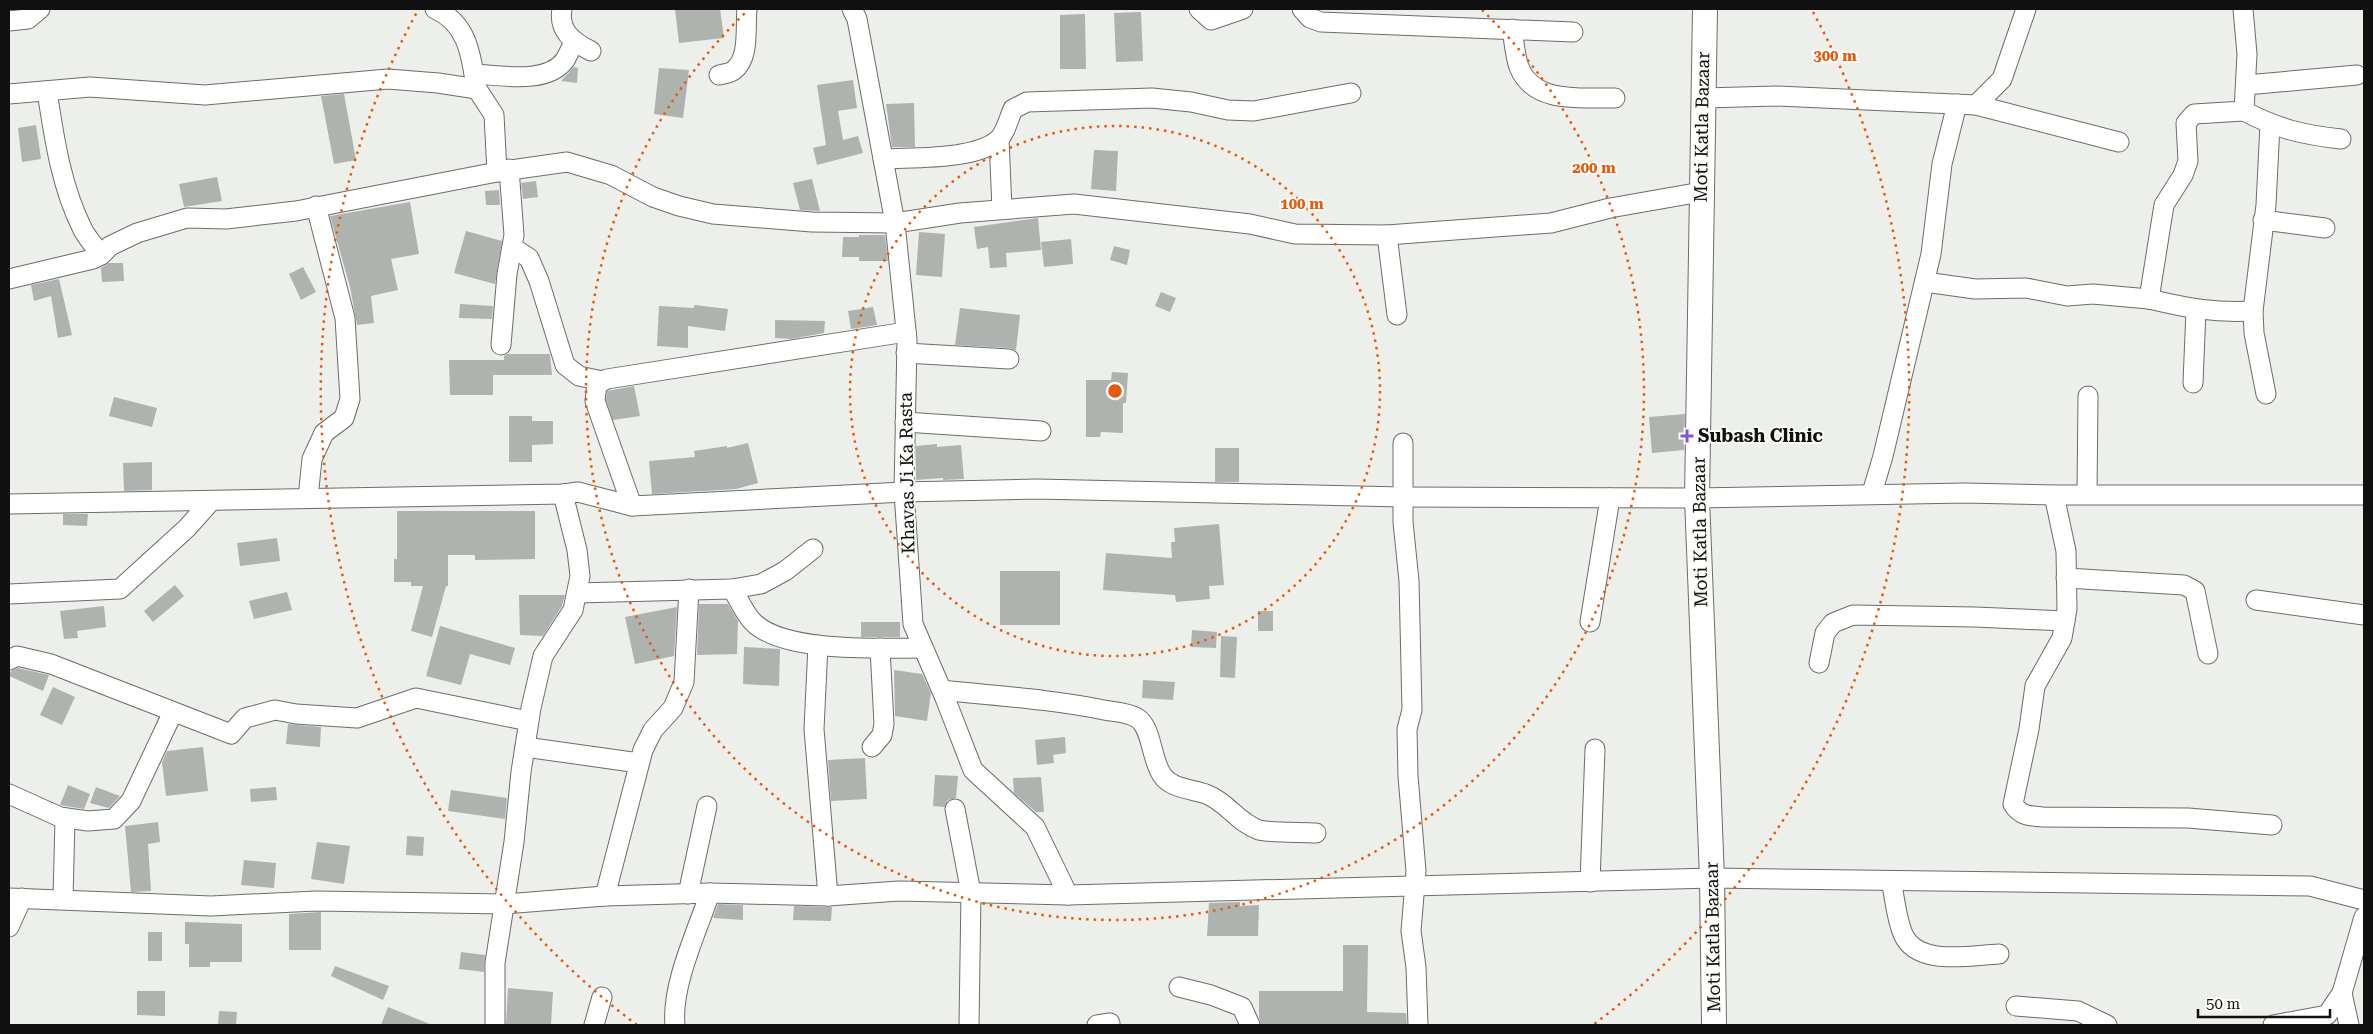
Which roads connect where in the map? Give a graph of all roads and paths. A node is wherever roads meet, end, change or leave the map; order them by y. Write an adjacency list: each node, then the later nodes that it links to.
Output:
1 (40, 9): 12 (street)
2 (435, 9): 19 (street)
3 (562, 9): 15 (street)
4 (747, 9): 17 (street)
5 (852, 9): 32 (street, Khavas Ji Ka Rasta)
6 (1199, 9): 7 (street)
7 (1243, 9)
8 (1302, 9): 13 (street)
9 (1705, 9): 25 (street, Moti Katla Bazaar)
10 (2026, 9): 26 (street)
11 (2244, 9): 20 (street)
12 (9, 21)
13 (1512, 29): 14 (street); 24 (street)
14 (1573, 32)
15 (574, 42): 16 (street); 19 (street)
16 (591, 51)
17 (719, 75)
18 (2357, 75): 20 (street)
19 (476, 82): 21 (street); 33 (street)
20 (2246, 84): 27 (street)
21 (47, 91): 23 (street); 42 (street)
22 (1351, 93): 29 (street)
23 (9, 94)
24 (1615, 98)
25 (1704, 98): 26 (street); 34 (street, Moti Katla Bazaar)
26 (1966, 104): 31 (street); 44 (street)
27 (2244, 111): 28 (street); 45 (street)
28 (2270, 124): 30 (street); 37 (street)
29 (1000, 139): 32 (street); 36 (street)
30 (2341, 139)
31 (2119, 142)
32 (883, 159): 38 (street, Khavas Ji Ka Rasta)
33 (503, 170): 35 (street); 38 (street); 41 (street)
34 (1701, 192): 40 (street); 69 (street, Moti Katla Bazaar)
35 (316, 206): 42 (street); 67 (street)
36 (1002, 209): 38 (street); 40 (street)
37 (2263, 220): 39 (street); 47 (street)
38 (895, 224): 49 (street, Khavas Ji Ka Rasta)
39 (2325, 228)
40 (1387, 235): 48 (street)
41 (512, 247): 50 (street); 53 (street)
42 (101, 255): 43 (street)
43 (9, 280)
44 (1925, 282): 45 (street); 61 (street)
45 (2148, 299): 46 (street)
46 (2196, 310): 47 (street); 54 (street)
47 (2253, 311): 55 (street)
48 (1397, 315)
49 (906, 332): 51 (street, Khavas Ji Ka Rasta); 53 (street)
50 (501, 345)
51 (906, 353): 52 (street); 57 (street, Khavas Ji Ka Rasta)
52 (1009, 359)
53 (602, 381): 72 (street)
54 (2194, 383)
55 (2266, 394)
56 (2088, 396): 63 (street)
57 (905, 422): 58 (street); 60 (street, Khavas Ji Ka Rasta)
58 (1041, 431)
59 (1403, 443): 66 (street)
60 (904, 492): 66 (street); 72 (street); 85 (street, Khavas Ji Ka Rasta)
61 (1872, 493): 64 (street); 69 (street)
62 (563, 494): 67 (street); 72 (street); 77 (street)
63 (2087, 494): 64 (street); 65 (street)
64 (2054, 495): 74 (street)
65 (2364, 495)
66 (1403, 497): 68 (street); 105 (street)
67 (308, 498): 70 (street)
68 (1610, 498): 69 (street); 82 (street)
69 (1697, 498): 102 (street, Moti Katla Bazaar)
70 (211, 501): 71 (street); 78 (street)
71 (9, 504)
72 (632, 506)
73 (813, 549): 76 (street)
74 (2066, 578): 81 (street); 86 (street)
75 (689, 589): 76 (street); 77 (street); 95 (street)
76 (732, 589): 83 (street)
77 (577, 593): 91 (street)
78 (9, 594)
79 (2256, 600): 80 (street)
80 (2364, 615)
81 (2065, 621): 88 (street); 100 (street)
82 (1590, 622)
83 (818, 645): 84 (street); 111 (street)
84 (880, 648): 85 (street); 93 (street)
85 (923, 648): 89 (street, Khavas Ji Ka Rasta)
86 (2208, 654)
87 (9, 660): 90 (street)
88 (1819, 662)
89 (942, 690): 101 (street); 109 (street, Khavas Ji Ka Rasta)
90 (172, 712): 91 (street); 99 (street)
91 (528, 721): 92 (street)
92 (525, 747): 95 (street); 115 (street)
93 (872, 747)
94 (1594, 749): 104 (street)
95 (639, 763): 110 (street)
96 (9, 794): 99 (street)
97 (707, 806): 108 (street)
98 (955, 809): 107 (street)
99 (65, 818): 113 (street)
100 (2272, 825)
101 (1316, 833)
102 (1712, 878): 103 (street); 104 (street); 129 (street, Moti Katla Bazaar)
103 (1891, 881): 114 (street); 118 (street)
104 (1590, 882): 105 (street)
105 (1415, 886): 109 (street); 128 (street)
106 (710, 893): 108 (street); 111 (street); 125 (street)
107 (971, 893): 109 (street); 111 (street); 126 (street)
108 (688, 894): 110 (street)
109 (1068, 895)
110 (605, 896): 115 (street)
111 (828, 896)
112 (15, 898): 113 (street); 117 (street)
113 (64, 900): 115 (street)
114 (2364, 900)
115 (505, 904): 123 (street)
116 (2364, 917): 120 (street)
117 (9, 927)
118 (2000, 954)
119 (1179, 987): 127 (street)
120 (2342, 993): 131 (street); 132 (street)
121 (602, 997): 124 (street)
122 (2016, 1006): 130 (street)
123 (495, 1025)
124 (594, 1025)
125 (675, 1025)
126 (969, 1025)
127 (1250, 1025)
128 (1418, 1025)
129 (1714, 1025)
130 (2108, 1025)
131 (2273, 1025)
132 (2348, 1025)

